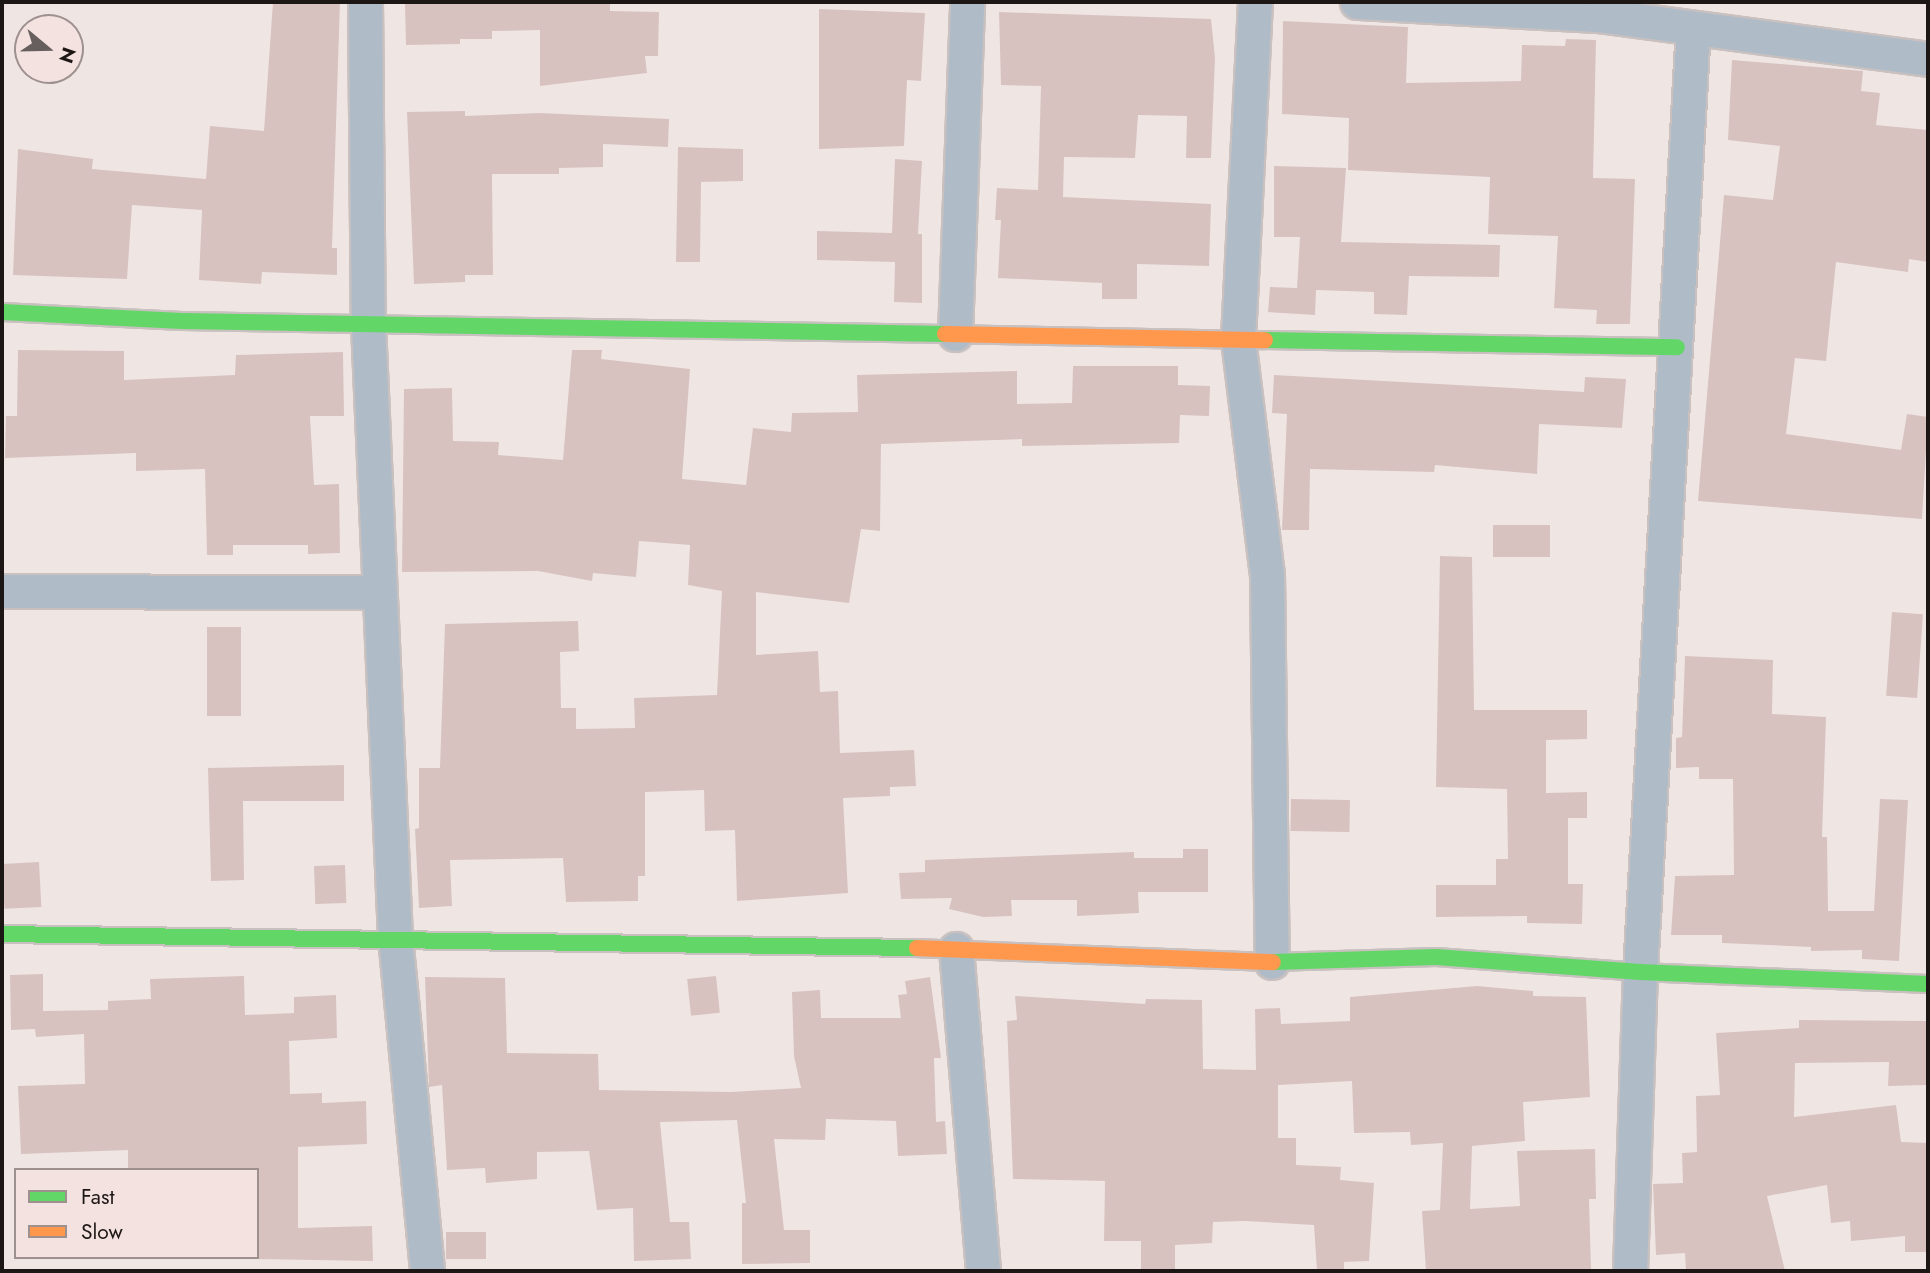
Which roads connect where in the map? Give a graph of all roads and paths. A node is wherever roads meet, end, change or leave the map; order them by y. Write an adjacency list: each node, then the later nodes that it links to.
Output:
1 (365, 2): 9 (street)
2 (967, 2): 10 (street)
3 (1255, 2): 11 (street)
4 (1357, 2): 5 (street)
5 (1599, 8): 6 (street)
6 (1693, 27): 7 (street); 12 (street)
7 (1928, 59)
8 (2, 312): 9 (street)
9 (368, 324): 10 (street); 14 (street)
10 (955, 334): 11 (street)
11 (1238, 339): 12 (street); 18 (street)
12 (1677, 347): 19 (street)
13 (2, 591): 14 (street)
14 (380, 592): 16 (street)
15 (2, 934): 16 (street)
16 (395, 937): 17 (street); 21 (street)
17 (956, 949): 18 (street); 22 (street)
18 (1272, 962): 19 (street)
19 (1640, 972): 20 (street); 23 (street)
20 (1928, 984)
21 (427, 1271)
22 (983, 1271)
23 (1630, 1271)

